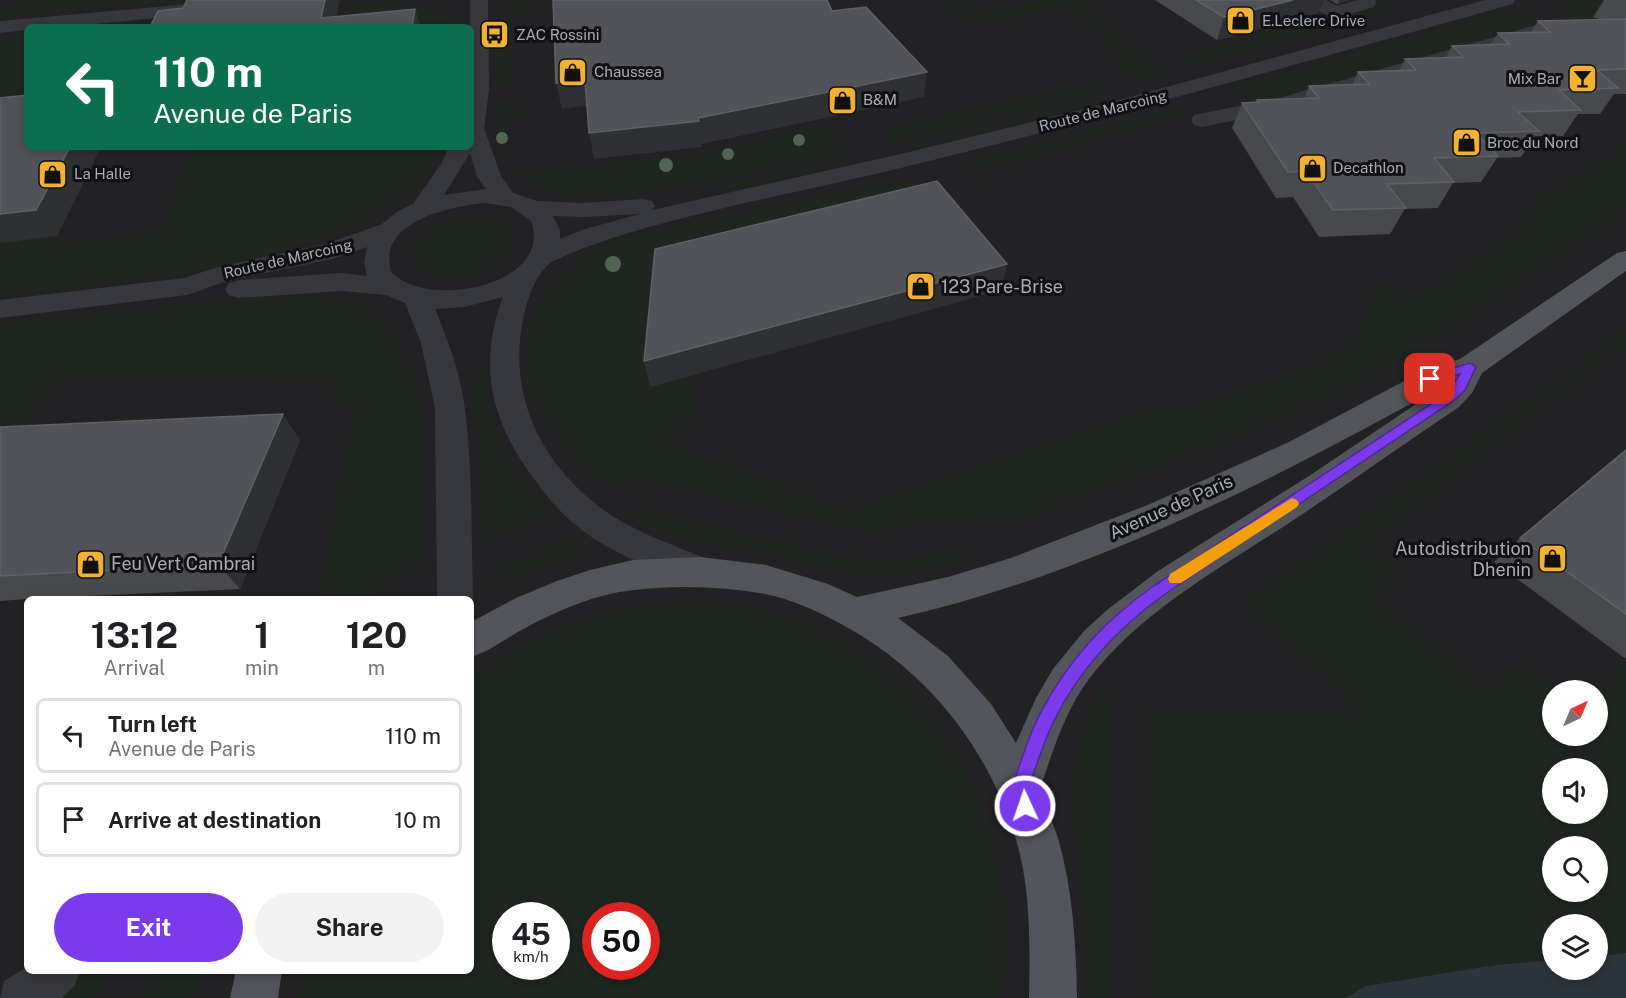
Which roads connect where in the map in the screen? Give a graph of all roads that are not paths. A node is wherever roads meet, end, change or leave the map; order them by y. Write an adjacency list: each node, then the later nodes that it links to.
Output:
1 (478, 0): 12 (street)
2 (1316, 0): 3 (street)
3 (1366, 0)
4 (1506, 0): 7 (street, Route de Marcoing)
5 (1431, 4): 7 (street)
6 (220, 7): 8 (street)
7 (1452, 16): 17 (street, Route de Marcoing)
8 (33, 24)
9 (24, 25): 10 (street)
10 (0, 27)
11 (1551, 27): 13 (street)
12 (474, 114)
13 (1202, 120)
14 (474, 146): 16 (street)
15 (461, 150): 19 (street)
16 (505, 198): 18 (street); 19 (street)
17 (696, 206): 18 (street, Route de Marcoing); 22 (street, Route de Marcoing)
18 (532, 208): 22 (street)
19 (422, 209): 20 (street)
20 (390, 230): 23 (street, Route de Marcoing); 24 (street)
21 (1626, 259): 26 (main road, Avenue de Paris)
22 (534, 266): 24 (street); 27 (street)
23 (187, 286): 24 (street, Route de Marcoing); 25 (street, Route de Marcoing)
24 (404, 292): 28 (street)
25 (0, 309)
26 (1470, 367): 29 (main road, Avenue de Paris); 31 (main road, Avenue de Paris)
27 (697, 570): 29 (main road); 30 (main road)
28 (455, 596)
29 (858, 612): 31 (main road)
30 (474, 639)
31 (1019, 790): 34 (main road)
32 (54, 974): 33 (street)
33 (21, 998)
34 (1053, 998)

